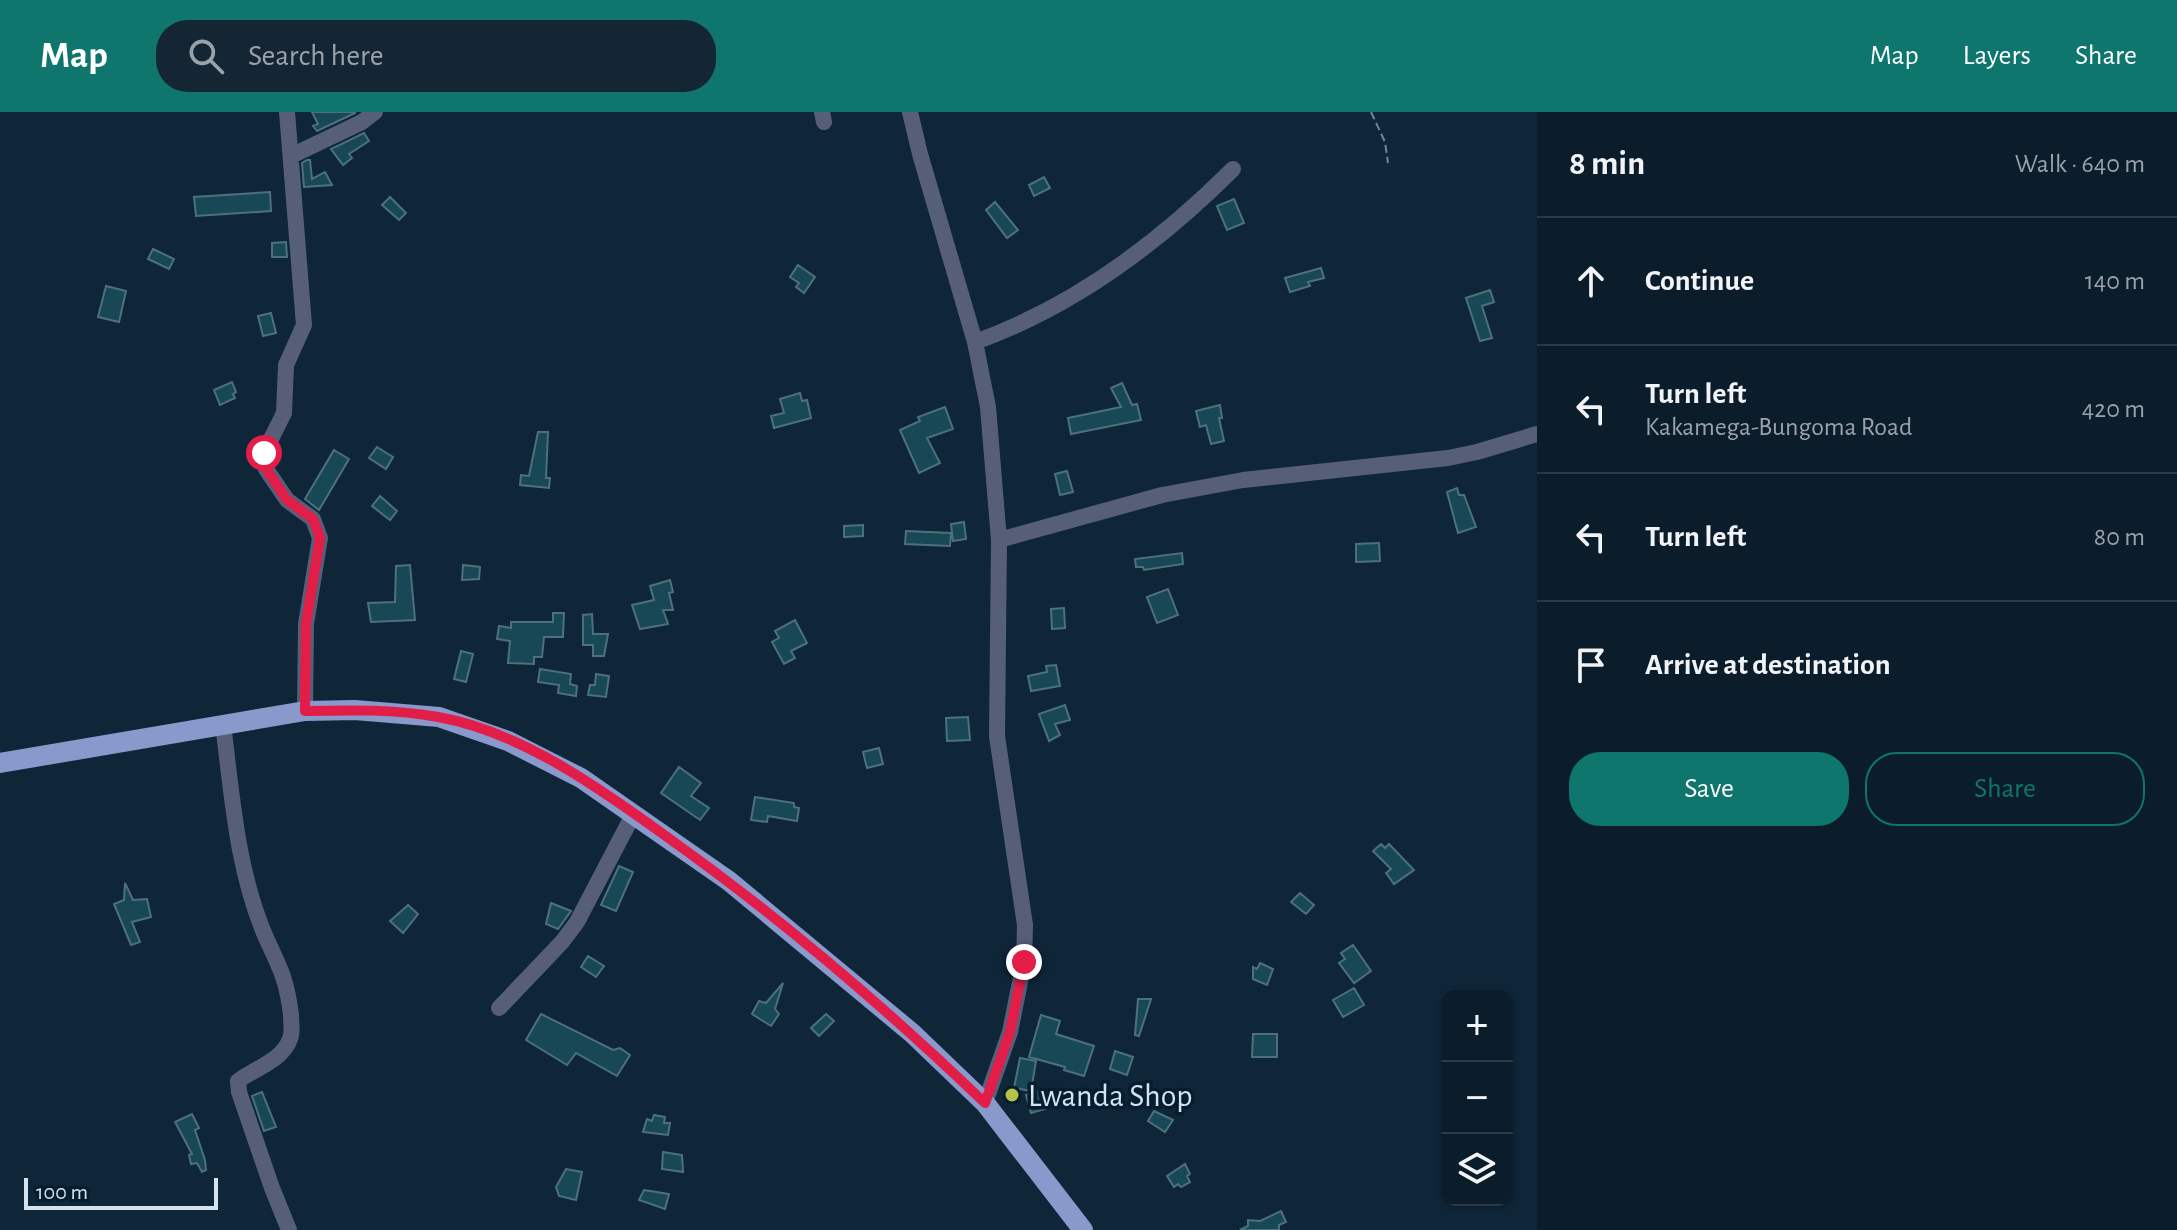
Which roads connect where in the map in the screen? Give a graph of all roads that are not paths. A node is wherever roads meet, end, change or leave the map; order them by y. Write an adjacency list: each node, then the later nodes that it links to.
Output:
1 (287, 112): 4 (street)
2 (375, 112): 4 (street)
3 (910, 112): 6 (street)
4 (291, 156): 9 (street)
5 (1233, 169): 6 (street)
6 (975, 342): 8 (street)
7 (1537, 434): 8 (street)
8 (999, 540): 14 (street)
9 (305, 711): 10 (main road); 12 (main road)
10 (223, 724): 11 (main road); 15 (street)
11 (0, 763)
12 (634, 813): 13 (street); 14 (main road)
13 (499, 1008)
14 (985, 1103): 16 (main road)
15 (289, 1230)
16 (1083, 1230)

